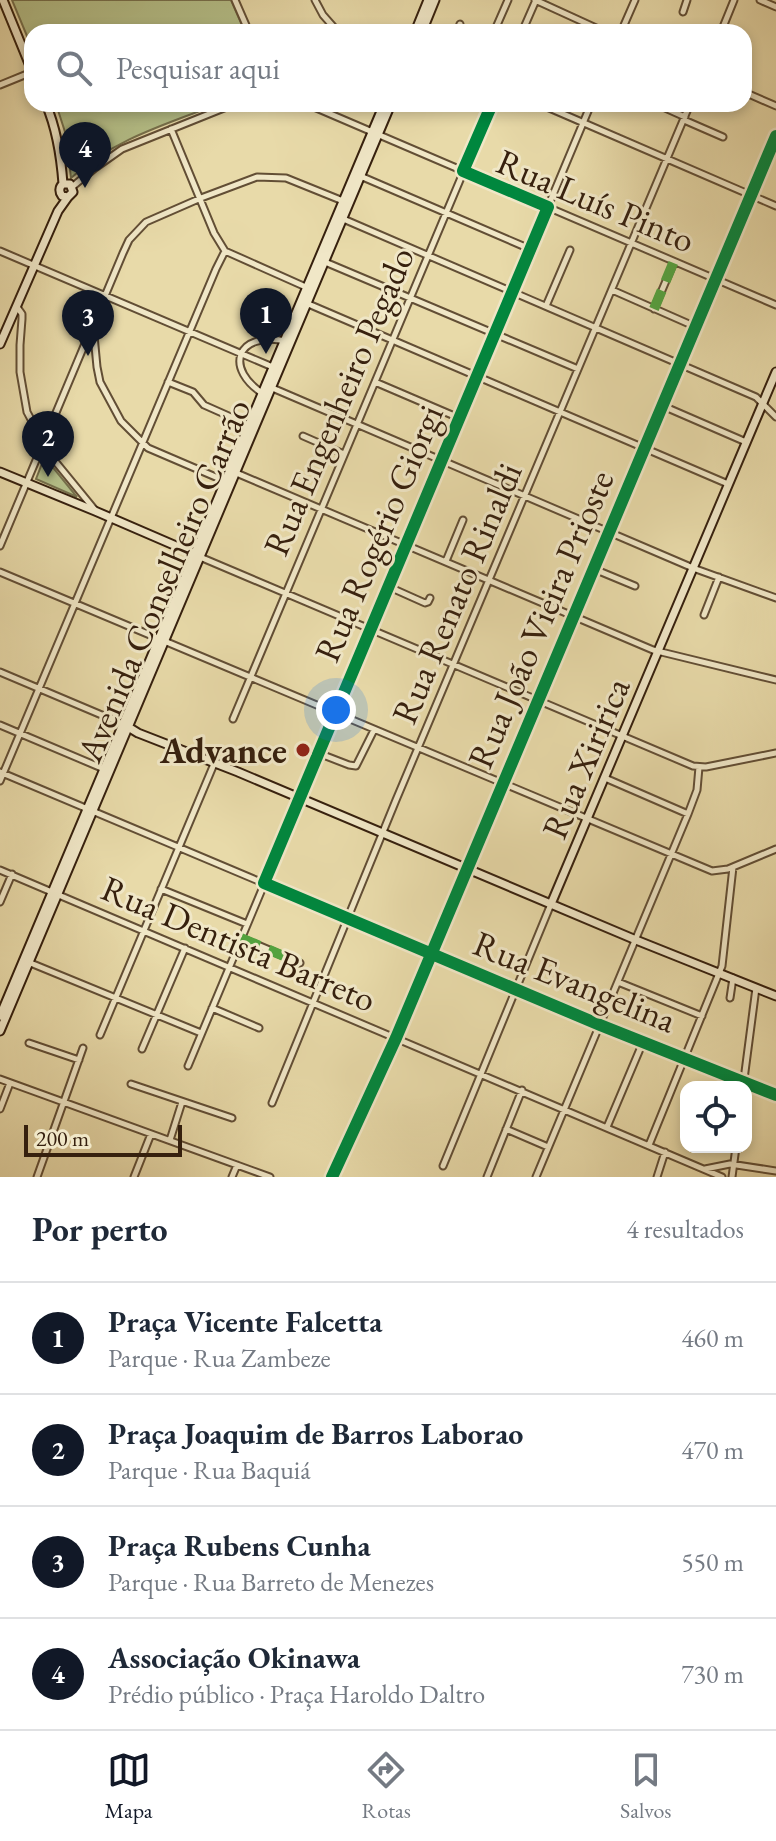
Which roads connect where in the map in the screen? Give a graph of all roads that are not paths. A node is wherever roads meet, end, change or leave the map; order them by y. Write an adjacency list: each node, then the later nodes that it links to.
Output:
1 (3, 0): 23 (street)
2 (235, 0): 14 (street)
3 (315, 0): 15 (street)
4 (428, 0): 16 (street)
5 (435, 0): 17 (street)
6 (508, 0): 18 (street)
7 (535, 0): 19 (street); 20 (street)
8 (635, 0): 21 (street)
9 (687, 0): 13 (street)
10 (734, 0): 22 (street)
11 (760, 0): 12 (street)
12 (776, 7)
13 (683, 12)
14 (246, 24)
15 (331, 24)
16 (418, 24)
17 (425, 24)
18 (498, 24)
19 (525, 24)
20 (588, 24)
21 (624, 24)
22 (724, 24)
23 (24, 51)
24 (24, 74): 25 (street)
25 (0, 85)
26 (752, 96): 27 (street)
27 (776, 106)
28 (49, 112): 49 (street)
29 (214, 112): 40 (street)
30 (325, 112): 41 (street, Rua Luís Pinto)
31 (382, 112): 41 (street, Avenida Conselheiro Carrão)
32 (387, 112): 41 (street, Avenida Conselheiro Carrão)
33 (489, 112): 47 (street, Rua Engenheiro Pegado)
34 (559, 112): 39 (street)
35 (587, 112): 39 (street, Rua Rogério Giorgi)
36 (672, 112): 38 (street)
37 (687, 112): 38 (street, Rua Renato Rinaldi)
38 (684, 118): 43 (street); 46 (street, Rua Renato Rinaldi)
39 (583, 122): 46 (street); 56 (street, Rua Rogério Giorgi)
40 (171, 129): 50 (street); 53 (street)
41 (375, 134): 47 (street, Rua Luís Pinto); 48 (street, Avenida Conselheiro Carrão)
42 (776, 136): 44 (street, Rua João Vieira Prioste)
43 (723, 137)
44 (769, 153): 45 (street); 52 (street, Rua João Vieira Prioste)
45 (776, 156)
46 (667, 159): 52 (street); 59 (street, Rua Renato Rinaldi)
47 (463, 171): 56 (street, Rua Luís Pinto); 57 (street, Rua Engenheiro Pegado)
48 (358, 175): 54 (street, Avenida Conselheiro Carrão); 57 (street)
49 (63, 184): 50 (street); 51 (street)
50 (72, 187): 51 (street)
51 (64, 195): 67 (street)
52 (751, 195): 55 (street); 68 (street, Rua João Vieira Prioste)
53 (201, 198): 54 (street); 63 (street); 72 (street)
54 (346, 202): 58 (street, Avenida Conselheiro Carrão)
55 (776, 206)
56 (548, 207): 59 (street, Rua Luís Pinto); 60 (street, Rua Rogério Giorgi)
57 (446, 213): 60 (street); 64 (street, Rua Engenheiro Pegado)
58 (340, 218): 64 (street); 65 (street, Avenida Conselheiro Carrão)
59 (632, 243): 66 (street, Rua Luís Pinto); 70 (street, Rua Renato Rinaldi)
60 (530, 249): 71 (street, Rua Rogério Giorgi)
61 (570, 250): 76 (street)
62 (0, 251): 67 (street)
63 (225, 251): 69 (street); 84 (street)
64 (428, 255): 71 (street); 73 (street, Rua Engenheiro Pegado)
65 (322, 260): 69 (street, Avenida Conselheiro Carrão); 73 (street)
66 (674, 261): 68 (street, Rua Luís Pinto); 78 (street)
67 (34, 265): 72 (street); 77 (street)
68 (716, 279): 75 (street, Rua Luís Pinto); 82 (street, Rua João Vieira Prioste)
69 (310, 289): 74 (street, Avenida Conselheiro Carrão)
70 (612, 290): 78 (street); 81 (street, Rua Renato Rinaldi)
71 (512, 291): 76 (street); 85 (street, Rua Rogério Giorgi)
72 (105, 296): 80 (street); 84 (street)
73 (410, 298): 85 (street); 86 (street, Rua Engenheiro Pegado)
74 (304, 302): 86 (street); 87 (street, Avenida Conselheiro Carrão)
75 (776, 305)
76 (546, 306): 81 (street)
77 (17, 307): 79 (street); 83 (street)
78 (654, 309): 82 (street)
79 (11, 318): 83 (street); 88 (street)
80 (92, 324): 107 (street); 108 (street)
81 (596, 327): 90 (street); 92 (street, Rua Renato Rinaldi)
82 (696, 327): 90 (street, Rua João Vieira Prioste)
83 (21, 330): 107 (street)
84 (189, 332): 89 (street); 95 (street)
85 (494, 333): 92 (street); 94 (street, Rua Rogério Giorgi)
86 (393, 340): 94 (street); 96 (street, Rua Engenheiro Pegado)
87 (287, 342): 89 (street); 91 (street, Avenida Conselheiro Carrão)
88 (0, 344)
89 (243, 354): 91 (street); 97 (street)
90 (680, 363): 98 (street); 99 (street, Rua João Vieira Prioste)
91 (276, 368): 97 (street, Avenida Conselheiro Carrão)
92 (578, 369): 100 (street, Rua Renato Rinaldi)
93 (776, 372): 98 (street, Rua Xiririca)
94 (476, 375): 100 (street); 102 (street, Rua Rogério Giorgi)
95 (168, 382): 104 (street); 108 (street)
96 (374, 382): 102 (street); 103 (street, Rua Engenheiro Pegado)
97 (267, 391): 103 (street); 104 (street, Avenida Conselheiro Carrão); 112 (street, Avenida Conselheiro Carrão)
98 (763, 404): 101 (street); 106 (street, Rua Xiririca)
99 (662, 406): 106 (street); 109 (street, Rua João Vieira Prioste)
100 (560, 411): 109 (street); 117 (street, Rua Renato Rinaldi)
101 (776, 417)
102 (459, 418): 111 (street, Rua Rogério Giorgi)
103 (357, 424): 110 (street, Rua Engenheiro Pegado); 111 (street)
104 (249, 425): 112 (street, Avenida Conselheiro Carrão)
105 (303, 436): 110 (street)
106 (746, 442): 116 (street, Rua Xiririca)
107 (43, 443): 115 (street); 119 (street)
108 (142, 443): 114 (street); 120 (street)
109 (645, 448): 116 (street); 122 (street, Rua João Vieira Prioste)
110 (344, 454): 118 (street, Rua Engenheiro Pegado)
111 (441, 460): 117 (street); 123 (street, Rua Rogério Giorgi)
112 (232, 471): 114 (street, Avenida Conselheiro Carrão); 118 (street); 125 (street, Avenida Conselheiro Carrão)
113 (0, 472): 115 (street)
114 (225, 481): 125 (street, Avenida Conselheiro Carrão)
115 (26, 483): 119 (street); 124 (street)
116 (728, 484): 127 (street, Rua Xiririca)
117 (525, 496): 122 (street); 131 (street, Rua Renato Rinaldi)
118 (321, 509): 123 (street); 134 (street, Rua Engenheiro Pegado)
119 (95, 511): 120 (street)
120 (111, 517): 125 (street); 137 (street)
121 (463, 520): 126 (street)
122 (609, 532): 127 (street); 128 (street, Rua João Vieira Prioste)
123 (405, 544): 126 (street); 132 (street, Rua Rogério Giorgi)
124 (0, 546)
125 (197, 556): 134 (street); 141 (street, Avenida Conselheiro Carrão)
126 (446, 561): 131 (street)
127 (693, 568): 130 (street); 142 (street, Rua Xiririca)
128 (594, 569): 133 (street); 139 (street, Rua João Vieira Prioste)
129 (0, 572): 137 (street)
130 (719, 577): 136 (street); 138 (street)
131 (489, 580): 139 (street); 143 (street, Rua Renato Rinaldi)
132 (387, 586): 135 (street); 140 (street, Rua Rogério Giorgi)
133 (635, 586)
134 (285, 594): 140 (street); 145 (street, Rua Engenheiro Pegado)
135 (430, 598)
136 (776, 598)
137 (75, 603): 141 (street); 147 (street)
138 (704, 615)
139 (574, 616): 142 (street); 148 (street, Rua João Vieira Prioste)
140 (370, 629): 143 (street); 149 (street, Rua Rogério Giorgi)
141 (162, 640): 145 (street); 152 (street, Avenida Conselheiro Carrão)
142 (658, 652): 146 (street); 155 (street, Rua Xiririca)
143 (454, 664): 148 (street); 156 (street, Rua Renato Rinaldi)
144 (0, 672): 147 (street)
145 (250, 677): 149 (street); 150 (street, Rua Engenheiro Pegado)
146 (776, 680)
147 (38, 688): 152 (street); 154 (street)
148 (539, 700): 155 (street); 165 (street, Rua João Vieira Prioste)
149 (335, 713): 153 (street); 157 (street, Rua Rogério Giorgi)
150 (233, 719)
151 (0, 725): 154 (street)
152 (126, 726): 159 (street); 161 (street, Avenida Conselheiro Carrão); 167 (street, Avenida Conselheiro Carrão)
153 (374, 730): 156 (street); 157 (street)
154 (20, 733): 161 (street); 162 (street)
155 (622, 736): 160 (street); 163 (street, Rua Xiririca)
156 (419, 749): 165 (street); 170 (street, Rua Renato Rinaldi)
157 (318, 753): 166 (street, Rua Rogério Giorgi)
158 (776, 753): 160 (street)
159 (214, 764): 166 (street); 171 (street)
160 (699, 767): 168 (street)
161 (104, 769): 167 (street, Avenida Conselheiro Carrão)
162 (2, 773): 164 (street); 167 (street, Rua Evangelina)
163 (605, 778): 168 (street); 169 (street, Rua Xiririca)
164 (0, 781)
165 (503, 784): 169 (street); 175 (street, Rua João Vieira Prioste)
166 (299, 798): 170 (street); 178 (street, Rua Rogério Giorgi)
167 (90, 809): 171 (street, Rua Evangelina); 180 (street, Avenida Conselheiro Carrão)
168 (688, 814): 173 (street)
169 (587, 819): 173 (street); 182 (street, Rua Xiririca)
170 (383, 833): 175 (street); 183 (street, Rua Renato Rinaldi)
171 (179, 847): 178 (street, Rua Evangelina); 179 (street)
172 (776, 849): 174 (street)
173 (672, 855): 174 (street); 187 (street)
174 (733, 867): 193 (street)
175 (467, 869): 182 (street); 189 (street, Rua João Vieira Prioste)
176 (0, 870): 177 (street, Rua Dentista Barreto)
177 (12, 874): 180 (street, Rua Dentista Barreto); 181 (street)
178 (264, 883): 183 (street, Rua Evangelina); 184 (street, Rua Rogério Giorgi)
179 (161, 889): 184 (street); 185 (street)
180 (55, 893): 185 (street, Rua Dentista Barreto); 190 (street, Avenida Conselheiro Carrão)
181 (0, 902)
182 (551, 904): 187 (street); 197 (street, Rua Xiririca)
183 (347, 918): 189 (street, Rua Evangelina); 201 (street, Rua Renato Rinaldi)
184 (247, 924): 186 (street, Rua Rogério Giorgi)
185 (143, 931): 188 (street, Rua Dentista Barreto); 199 (street)
186 (241, 938): 191 (street); 192 (street, Rua Rogério Giorgi)
187 (636, 940): 193 (street); 195 (street)
188 (185, 948): 192 (street, Rua Dentista Barreto); 203 (street)
189 (432, 953): 197 (street, Rua Evangelina); 211 (street, Rua João Vieira Prioste)
190 (26, 960): 199 (street); 204 (street, Avenida Conselheiro Carrão); 208 (street, Avenida Conselheiro Carrão)
191 (300, 963)
192 (229, 966): 201 (street, Rua Dentista Barreto); 202 (street, Rua Rogério Giorgi)
193 (720, 973): 194 (street); 205 (street)
194 (733, 978): 196 (street); 200 (street)
195 (618, 982): 205 (street); 206 (street)
196 (756, 988): 198 (street); 222 (street)
197 (516, 989): 206 (street, Rua Evangelina); 219 (street, Rua Xiririca)
198 (776, 996)
199 (115, 997): 203 (street); 210 (street)
200 (730, 998)
201 (312, 1002): 211 (street, Rua Dentista Barreto); 230 (street, Rua Renato Rinaldi)
202 (212, 1008): 207 (street); 209 (street, Rua Rogério Giorgi)
203 (158, 1014): 209 (street); 215 (street)
204 (0, 1016)
205 (702, 1016): 216 (street)
206 (600, 1025): 212 (street, Rua Evangelina); 232 (street)
207 (259, 1028)
208 (0, 1031)
209 (201, 1033): 218 (street, Rua Rogério Giorgi)
210 (100, 1035)
211 (396, 1038): 219 (street, Rua Dentista Barreto); 251 (street, Rua João Vieira Prioste)
212 (643, 1042): 216 (street, Rua Evangelina); 234 (street)
213 (29, 1043): 217 (street)
214 (83, 1048): 217 (street)
215 (142, 1049)
216 (684, 1058): 221 (street, Rua Evangelina); 238 (street)
217 (79, 1060): 228 (street)
218 (188, 1066)
219 (481, 1073): 226 (street, Rua Dentista Barreto); 244 (street, Rua Xiririca)
220 (0, 1079): 223 (street)
221 (735, 1081)
222 (744, 1081)
223 (10, 1083): 228 (street); 231 (street)
224 (131, 1084): 229 (street)
225 (752, 1088): 227 (street, Rua Evangelina)
226 (522, 1090): 232 (street, Rua Dentista Barreto); 235 (street)
227 (776, 1095)
228 (64, 1102): 236 (street); 247 (street)
229 (182, 1102): 233 (street); 237 (street)
230 (272, 1103)
231 (0, 1109)
232 (565, 1109): 234 (street, Rua Dentista Barreto); 239 (street)
233 (232, 1118)
234 (607, 1127): 238 (street, Rua Dentista Barreto)
235 (506, 1129): 239 (street); 252 (street)
236 (151, 1134): 237 (street); 248 (street)
237 (170, 1140): 243 (street)
238 (649, 1145): 240 (street, Rua Dentista Barreto)
239 (548, 1147): 253 (street)
240 (665, 1152): 245 (street, Rua Dentista Barreto); 254 (street)
241 (735, 1153): 242 (street)
242 (734, 1164): 245 (street); 246 (street); 256 (street)
243 (237, 1165): 249 (street); 250 (street)
244 (443, 1166)
245 (704, 1169): 255 (street, Rua Dentista Barreto)
246 (776, 1171)
247 (37, 1177)
248 (134, 1177)
249 (232, 1177)
250 (270, 1177)
251 (332, 1177)
252 (487, 1177)
253 (536, 1177)
254 (657, 1177)
255 (722, 1177)
256 (732, 1177)

